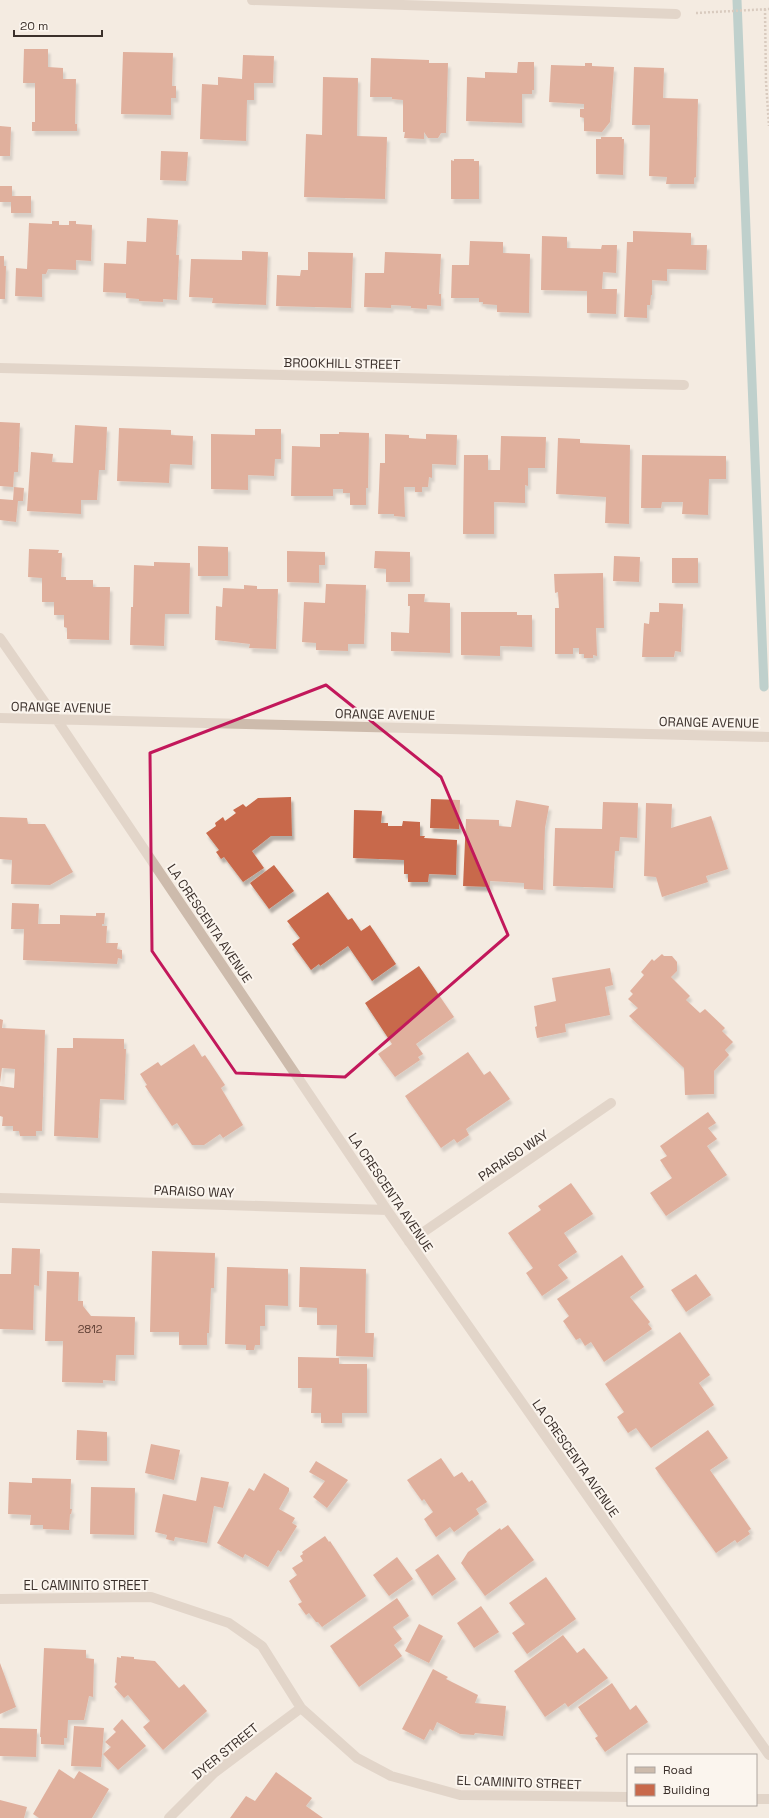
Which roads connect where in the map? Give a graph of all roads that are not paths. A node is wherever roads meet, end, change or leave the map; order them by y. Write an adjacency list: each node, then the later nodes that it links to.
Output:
1 (252, 0): 2 (street)
2 (676, 14)
3 (0, 368): 4 (street, BROOKHILL STREET)
4 (684, 385)
5 (0, 638): 7 (street, LA CRESCENTA AVENUE)
6 (0, 718): 7 (street, ORANGE AVENUE)
7 (57, 720): 8 (street, ORANGE AVENUE); 11 (street, LA CRESCENTA AVENUE)
8 (769, 737)
9 (611, 1103): 12 (street, PARAISO WAY)
10 (0, 1198): 11 (street, PARAISO WAY)
11 (388, 1210): 12 (street, LA CRESCENTA AVENUE)
12 (409, 1242): 15 (street, LA CRESCENTA AVENUE)
13 (0, 1599): 14 (street, EL CAMINITO STREET)
14 (301, 1708): 16 (street, EL CAMINITO STREET); 19 (street, DYER STREET)
15 (769, 1755)
16 (627, 1797)
17 (757, 1799): 18 (street)
18 (769, 1799)
19 (169, 1818)

